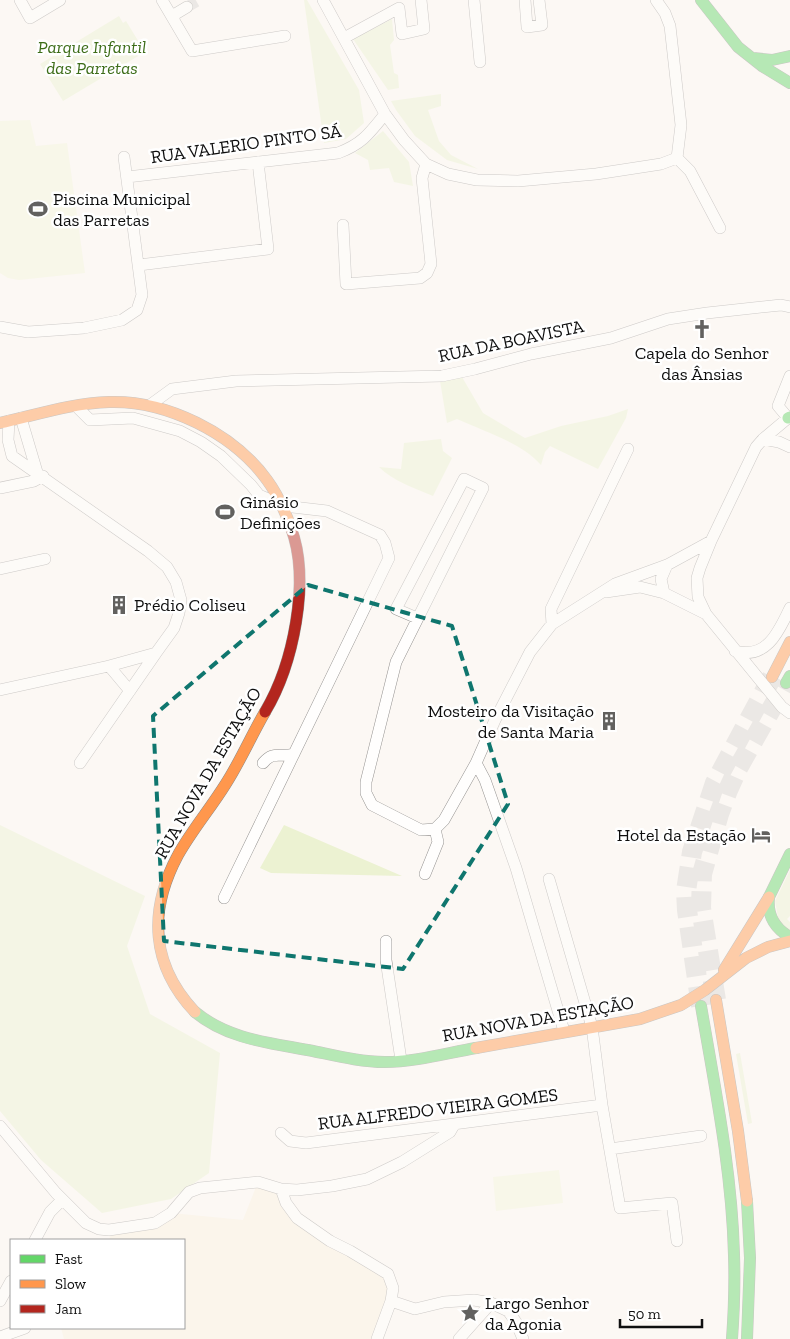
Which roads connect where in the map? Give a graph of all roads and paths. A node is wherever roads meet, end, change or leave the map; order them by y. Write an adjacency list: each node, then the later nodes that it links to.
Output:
1 (20, 0): 2 (street)
2 (60, 0)
3 (162, 0): 12 (street)
4 (323, 0): 14 (street)
5 (421, 0): 14 (street)
6 (474, 0): 17 (street)
7 (525, 0): 8 (street)
8 (539, 0)
9 (656, 0): 21 (street)
10 (701, 0): 16 (main road)
11 (187, 7): 12 (street)
12 (172, 16): 13 (street)
13 (285, 36)
14 (344, 38): 19 (street)
15 (790, 56): 16 (main road)
16 (750, 57): 18 (main road)
17 (480, 62)
18 (790, 83)
19 (385, 114): 22 (street, RUA VALERIO PINTO SÁ); 23 (street)
20 (124, 156): 24 (street)
21 (677, 158): 23 (street); 26 (street)
22 (258, 162): 24 (street, RUA VALERIO PINTO SÁ); 27 (street)
23 (426, 164): 25 (street)
24 (127, 177): 27 (street)
25 (343, 225)
26 (720, 228)
27 (140, 265): 29 (street)
28 (790, 307): 31 (street, RUA DA BOAVISTA)
29 (0, 327)
30 (790, 376): 34 (street)
31 (150, 405): 32 (main road, RUA NOVA DA ESTAÇÃO); 43 (main road, RUA NOVA DA ESTAÇÃO)
32 (77, 406): 33 (main road, RUA NOVA DA ESTAÇÃO); 43 (street)
33 (21, 418): 35 (main road, RUA NOVA DA ESTAÇÃO); 41 (street)
34 (789, 418): 36 (street)
35 (5, 422): 40 (street)
36 (763, 439): 37 (street); 44 (street)
37 (790, 447)
38 (628, 449): 53 (street)
39 (0, 450): 40 (street)
40 (12, 456): 41 (street)
41 (40, 474): 42 (street); 56 (street)
42 (0, 488)
43 (284, 506): 62 (street); 80 (main road, RUA NOVA DA ESTAÇÃO)
44 (710, 541): 46 (street); 51 (street)
45 (45, 559): 47 (street)
46 (667, 565): 48 (street); 49 (street)
47 (0, 569)
48 (602, 592): 49 (street); 53 (street)
49 (664, 592): 51 (street)
50 (790, 608): 55 (street)
51 (706, 614): 55 (street)
52 (417, 618): 52 (street); 66 (street)
53 (552, 624): 64 (street)
54 (790, 642): 58 (main road)
55 (735, 651): 61 (street)
56 (156, 653): 57 (street); 60 (street)
57 (109, 666): 59 (street); 60 (street)
58 (772, 676)
59 (0, 690)
60 (130, 691): 65 (street)
61 (790, 713)
62 (294, 754): 63 (street); 71 (street)
63 (263, 763)
64 (476, 763): 66 (street); 79 (street)
65 (80, 764)
66 (435, 829): 68 (street)
67 (790, 854): 70 (main road, RUA NOVA DA ESTAÇÃO)
68 (425, 874)
69 (548, 879): 78 (street)
70 (768, 897): 72 (main road); 75 (main road, RUA NOVA DA ESTAÇÃO)
71 (224, 898)
72 (790, 937)
73 (386, 941): 80 (street)
74 (790, 941): 75 (main road, RUA NOVA DA ESTAÇÃO)
75 (715, 982): 78 (main road, RUA NOVA DA ESTAÇÃO)
76 (716, 1000): 102 (main road)
77 (702, 1006): 101 (main road)
78 (592, 1026): 79 (main road, RUA NOVA DA ESTAÇÃO); 81 (street)
79 (564, 1031): 80 (main road, RUA NOVA DA ESTAÇÃO)
80 (401, 1060)
81 (602, 1105): 82 (street, RUA ALFREDO VIEIRA GOMES); 86 (street)
82 (454, 1125): 84 (street, RUA ALFREDO VIEIRA GOMES); 87 (street)
83 (0, 1126): 88 (street)
84 (281, 1133)
85 (701, 1136): 86 (street)
86 (610, 1149): 91 (street)
87 (281, 1189): 89 (street); 94 (street)
88 (62, 1200): 89 (street); 90 (street)
89 (110, 1235)
90 (36, 1239)
91 (677, 1241)
92 (10, 1283): 93 (street)
93 (0, 1300)
94 (391, 1301): 95 (street); 98 (street)
95 (492, 1303): 99 (street); 100 (street)
96 (22, 1329): 97 (street)
97 (0, 1337)
98 (377, 1339)
99 (459, 1339)
100 (523, 1339)
101 (732, 1339)
102 (747, 1339)

